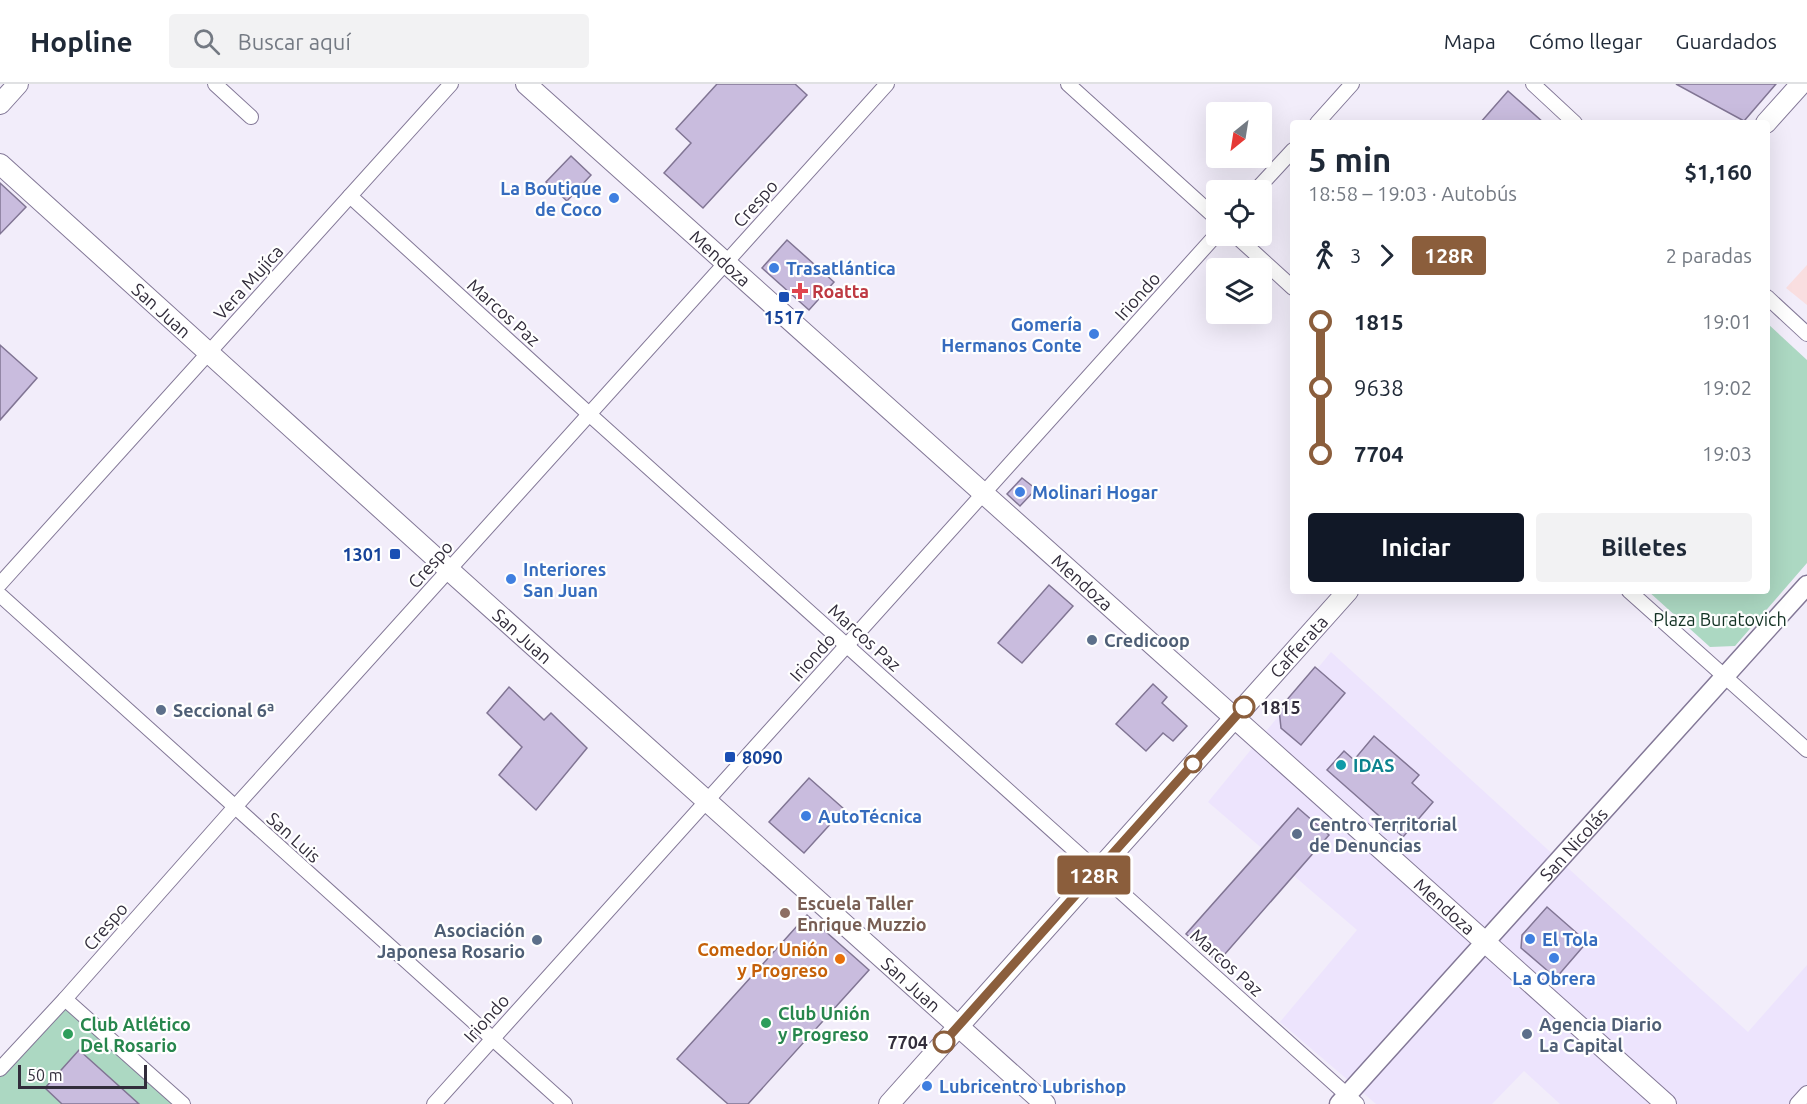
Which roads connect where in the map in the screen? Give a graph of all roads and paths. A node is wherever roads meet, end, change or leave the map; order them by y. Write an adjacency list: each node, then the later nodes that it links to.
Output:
1 (18, 84): 10 (main road)
2 (215, 84): 11 (street)
3 (451, 84): 18 (street, Vera Mujíca)
4 (526, 84): 22 (main road, Mendoza)
5 (886, 84): 22 (street, Crespo)
6 (1068, 84): 19 (street)
7 (1352, 84): 12 (street)
8 (1533, 84): 13 (street)
9 (1801, 84): 14 (main road)
10 (0, 104)
11 (251, 117)
12 (1320, 120)
13 (1572, 120)
14 (1769, 120)
15 (1290, 153): 17 (street)
16 (0, 164): 26 (main road, San Juan)
17 (1265, 180)
18 (350, 196): 26 (street, Vera Mujíca); 27 (street, Marcos Paz)
19 (1206, 209)
20 (1206, 246): 28 (street, Iriondo)
21 (1247, 246): 23 (street)
22 (726, 263): 27 (street, Crespo); 28 (main road, Mendoza)
23 (1290, 285)
24 (1770, 300): 25 (street)
25 (1807, 333)
26 (209, 352): 29 (main road, San Juan); 30 (street, Vera Mujíca)
27 (589, 414): 29 (street, Crespo); 35 (street, Marcos Paz)
28 (984, 493): 35 (street, Iriondo); 37 (main road, Mendoza)
29 (449, 570): 39 (main road, San Juan); 40 (street, Crespo)
30 (0, 584)
31 (1807, 585): 36 (street, San Nicolás)
32 (1345, 594): 37 (main road, Cafferata)
33 (1632, 594): 36 (street)
34 (0, 595): 40 (street, San Luis)
35 (847, 645): 39 (street, Iriondo); 41 (street, Marcos Paz)
36 (1725, 676): 38 (street); 42 (street, San Nicolás)
37 (1235, 717): 41 (main road, Cafferata); 42 (main road, Mendoza)
38 (1807, 750)
39 (708, 801): 44 (main road, San Juan); 45 (street, Iriondo)
40 (234, 808): 43 (street, Crespo); 45 (street, San Luis)
41 (1098, 871): 44 (main road, Cafferata); 48 (street, Marcos Paz)
42 (1486, 941): 48 (street, San Nicolás); 54 (main road, Mendoza)
43 (65, 999): 46 (street, Crespo); 49 (street)
44 (959, 1026): 52 (main road, Cafferata); 53 (main road, San Juan)
45 (492, 1039): 50 (street, Iriondo); 51 (street, San Luis)
46 (0, 1069)
47 (1807, 1093): 55 (street)
48 (1348, 1101)
49 (183, 1104)
50 (434, 1104)
51 (565, 1104)
52 (889, 1104)
53 (1045, 1104)
54 (1666, 1104)
55 (1797, 1104)

